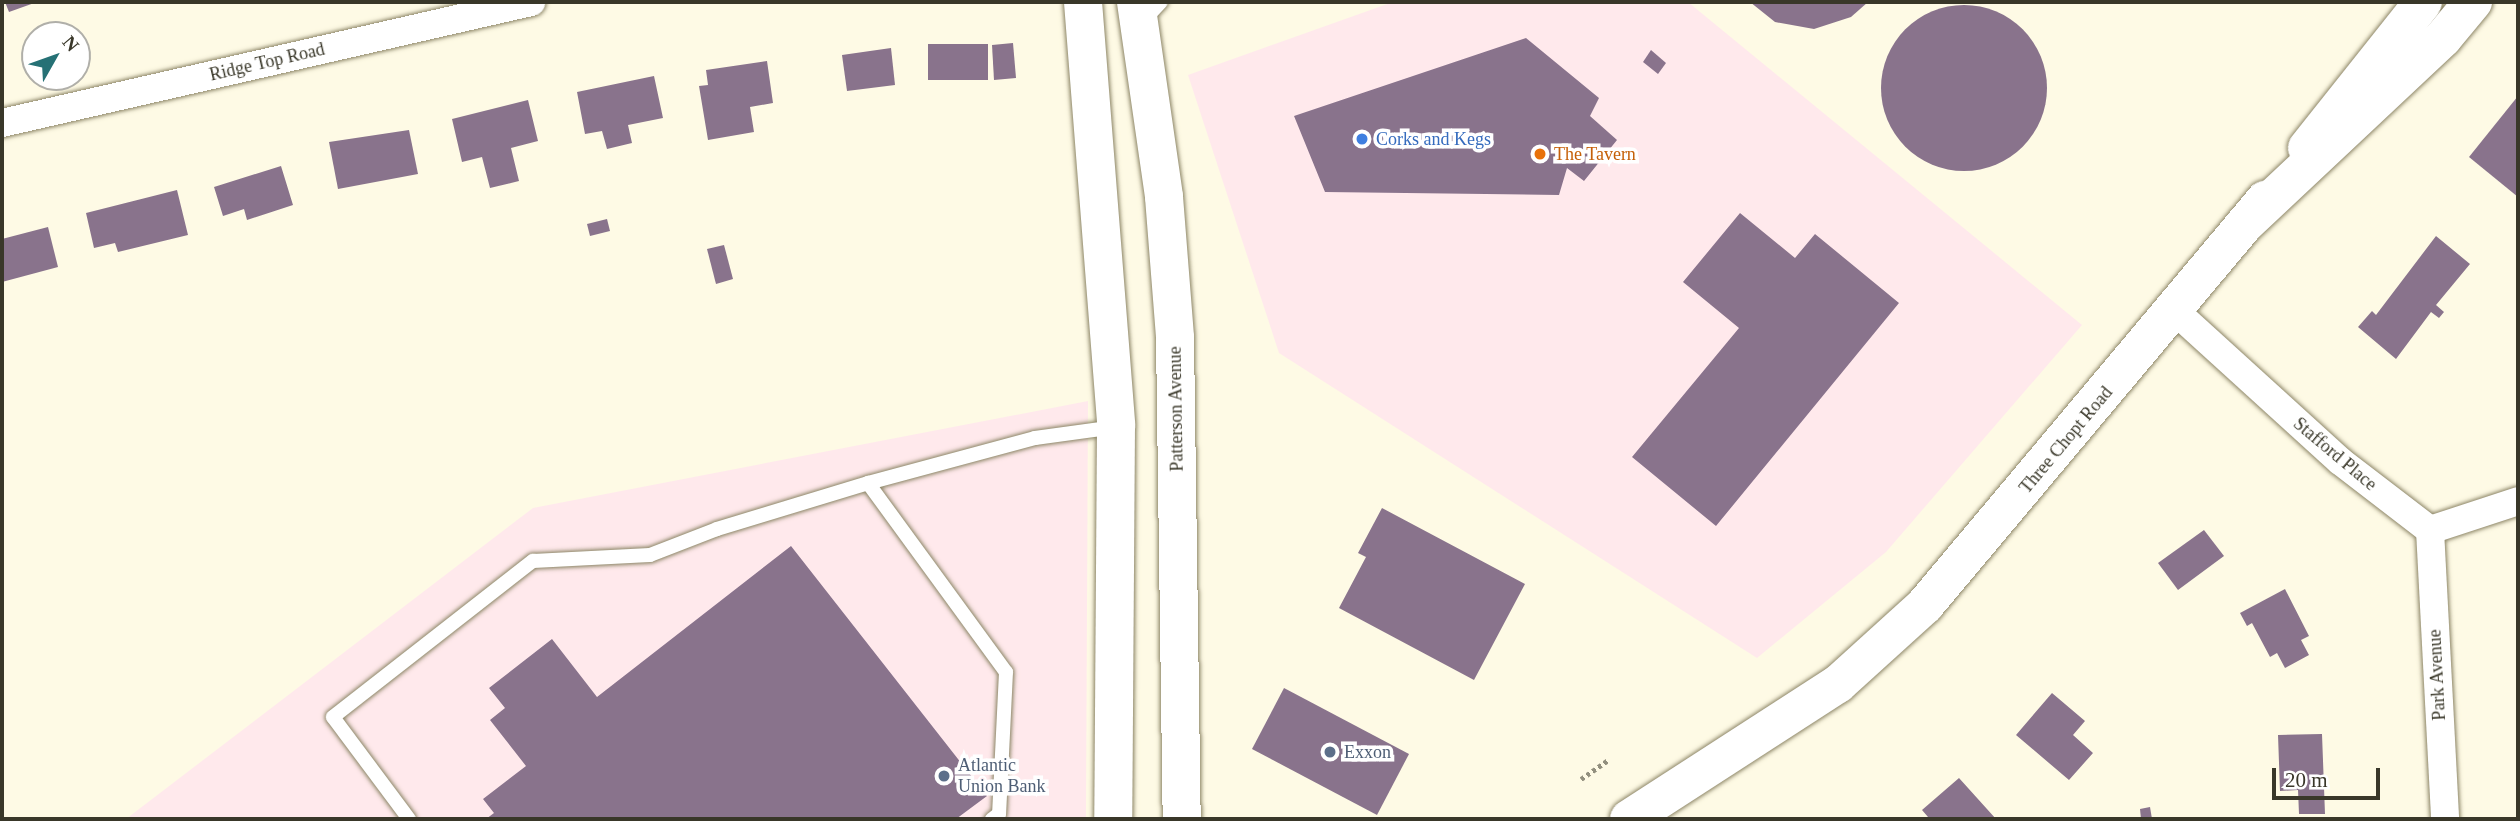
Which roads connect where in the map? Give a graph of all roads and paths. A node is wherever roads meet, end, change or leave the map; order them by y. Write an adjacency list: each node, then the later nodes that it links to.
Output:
1 (531, 2): 6 (street, Ridge Top Road)
2 (1083, 2): 9 (main road)
3 (2423, 2): 7 (main road, Three Chopt Road)
4 (2473, 2): 7 (main road)
5 (1146, 9): 19 (main road, Patterson Avenue)
6 (2, 123)
7 (2244, 225): 8 (main road, Three Chopt Road)
8 (2174, 310): 12 (street, Stafford Place); 15 (main road, Three Chopt Road)
9 (1116, 426): 10 (lane); 18 (main road)
10 (868, 483): 16 (lane); 17 (lane)
11 (2518, 501): 12 (street)
12 (2430, 530): 20 (street, Park Avenue)
13 (1607, 761): 14 (path)
14 (1581, 779)
15 (1637, 817)
16 (409, 819)
17 (992, 819)
18 (1114, 819)
19 (1182, 819)
20 (2445, 819)

